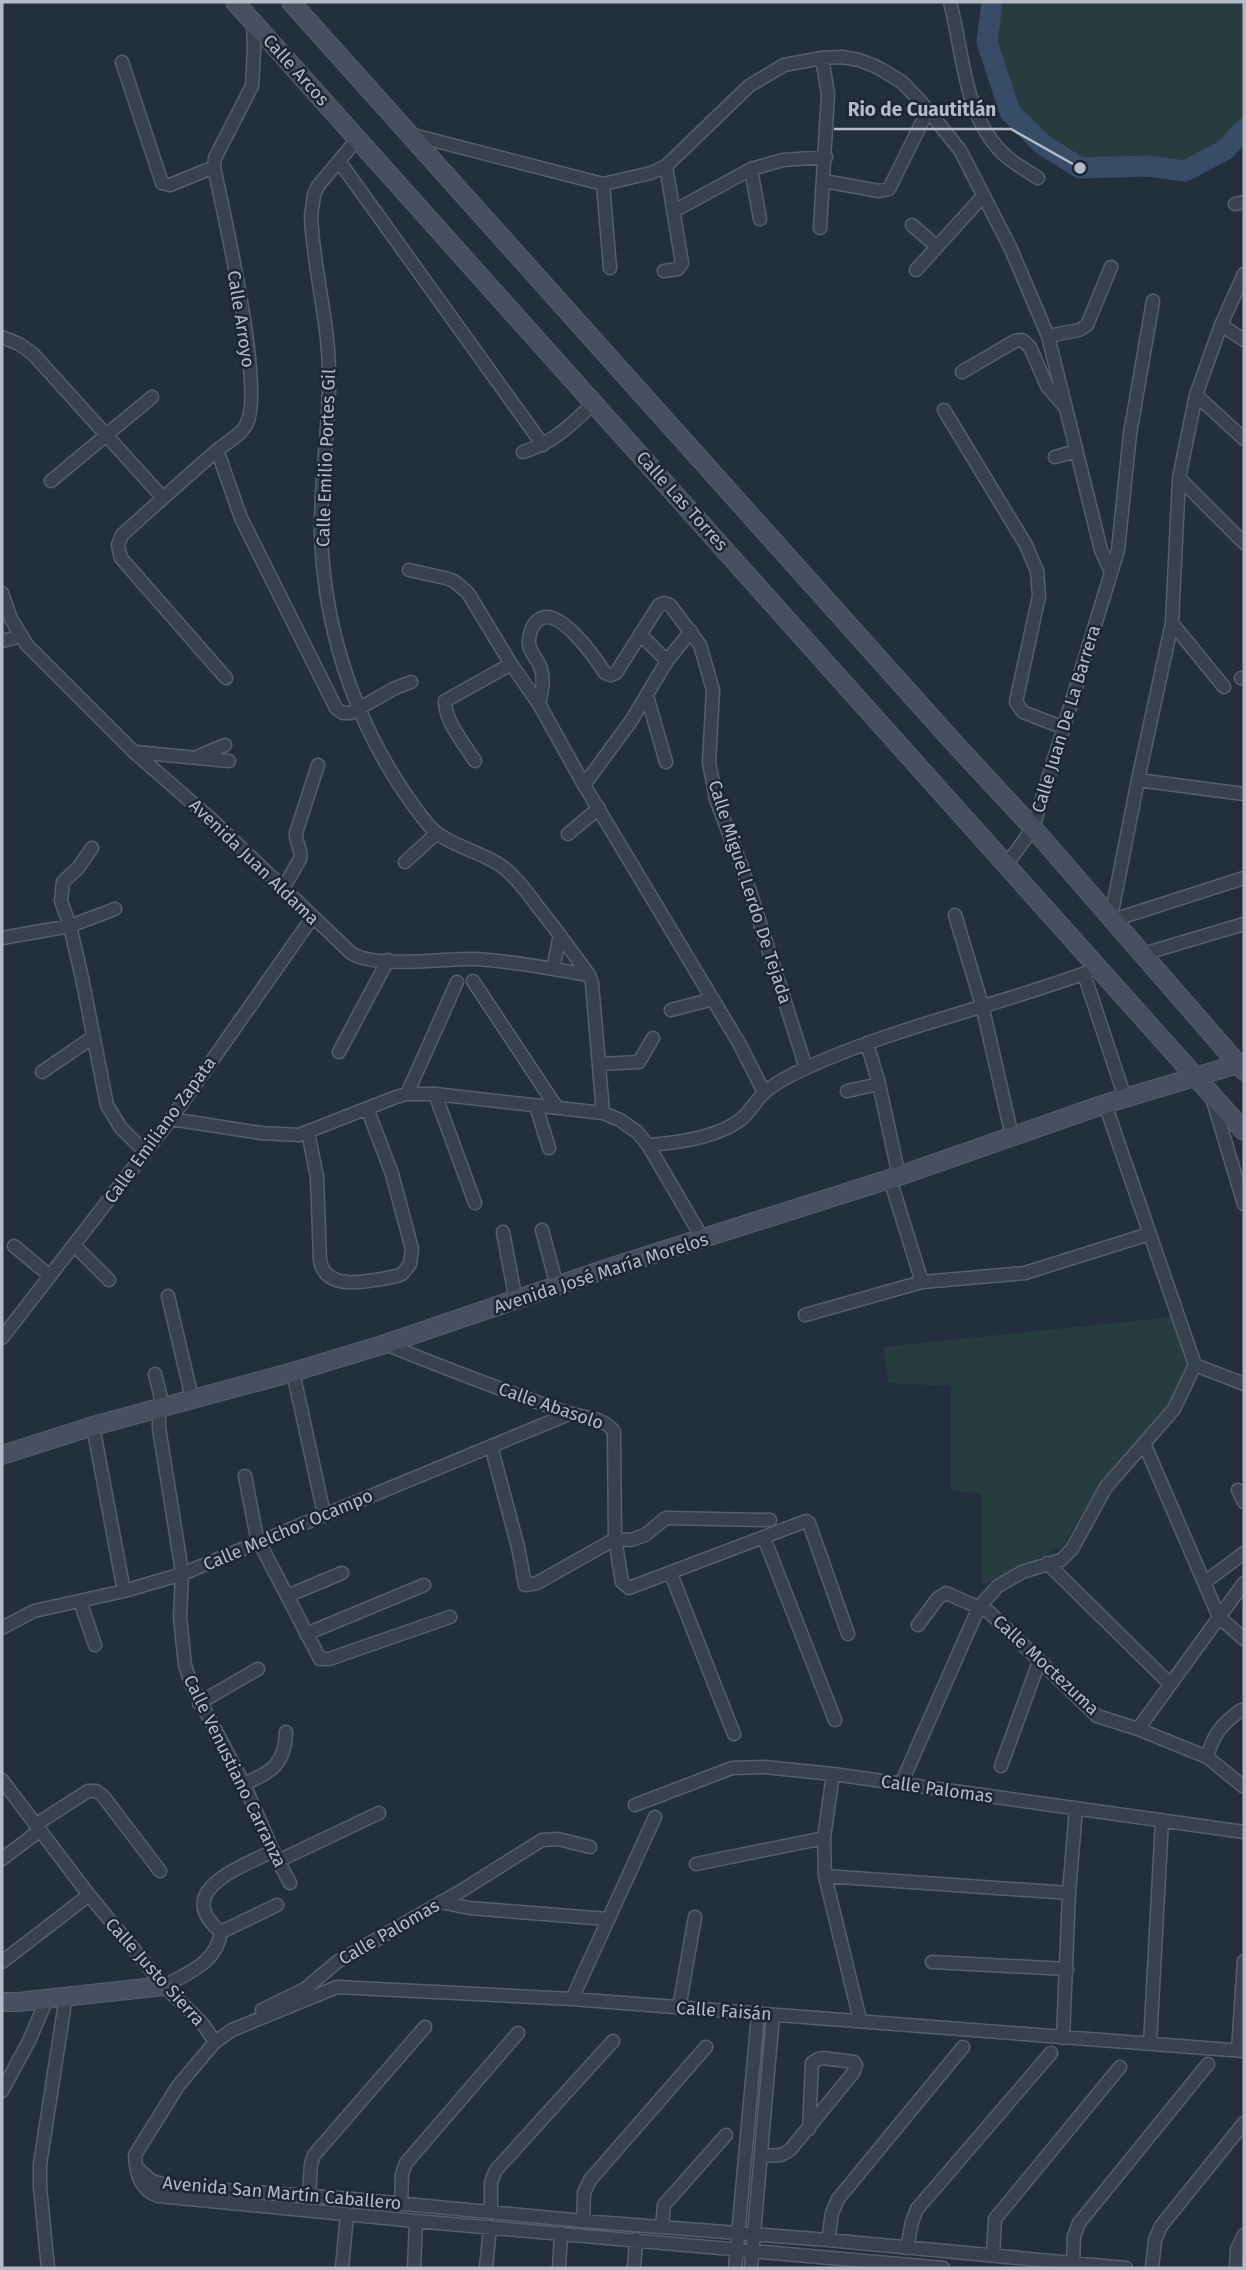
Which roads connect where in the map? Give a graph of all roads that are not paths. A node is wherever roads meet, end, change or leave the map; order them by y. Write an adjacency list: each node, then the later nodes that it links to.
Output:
1 (235, 2): 4 (main road, Calle Arcos)
2 (291, 2): 8 (main road)
3 (950, 2): 15 (street)
4 (253, 22): 9 (main road, Calle Arcos); 13 (street)
5 (822, 58): 7 (street); 10 (street); 12 (street)
6 (122, 62): 13 (street)
7 (928, 110): 16 (street); 18 (street)
8 (409, 134): 17 (street); 79 (main road)
9 (358, 138): 11 (street, Calle Emilio Portes Gil); 37 (main road, Calle Las Torres)
10 (825, 157): 14 (street); 16 (street)
11 (339, 161): 42 (street); 66 (street, Calle Emilio Portes Gil)
12 (666, 166): 17 (street); 19 (street)
13 (214, 167): 43 (street, Calle Arroyo)
14 (751, 169): 19 (street); 20 (street)
15 (1038, 178)
16 (824, 181): 22 (street)
17 (603, 184): 25 (street)
18 (983, 196): 23 (street); 31 (street)
19 (674, 211): 27 (street)
20 (760, 219)
21 (912, 225): 23 (street)
22 (820, 228)
23 (936, 246): 26 (street)
24 (1111, 267): 31 (street)
25 (610, 268)
26 (916, 270)
27 (664, 271)
28 (1242, 282): 30 (street)
29 (1153, 301): 52 (street, Calle Juan De La Barrera)
30 (1221, 325): 33 (street); 35 (street)
31 (1048, 336): 38 (street)
32 (2, 337): 40 (street)
33 (1244, 340)
34 (962, 372): 38 (street)
35 (1196, 395): 41 (street); 47 (street)
36 (152, 397): 40 (street)
37 (593, 404): 42 (street); 84 (main road, Calle Las Torres)
38 (1066, 409): 44 (street)
39 (944, 410): 67 (street)
40 (108, 435): 48 (street); 49 (street)
41 (1244, 439)
42 (542, 445): 45 (street)
43 (217, 450): 49 (street, Calle Arroyo); 66 (street)
44 (1076, 451): 46 (street); 52 (street)
45 (523, 452)
46 (1055, 457)
47 (1179, 478): 50 (street); 54 (street)
48 (51, 481)
49 (163, 498): 61 (street, Calle Arroyo)
50 (1244, 543)
51 (409, 570): 60 (street)
52 (1110, 570): 67 (street, Calle Juan De La Barrera)
53 (2, 593): 57 (street, Avenida Juan Aldama)
54 (1172, 623): 63 (street); 75 (street)
55 (691, 631): 56 (street, Calle Miguel Lerdo De Tejada); 59 (street); 111 (street, Calle Miguel Lerdo De Tejada)
56 (640, 634): 59 (street); 65 (street)
57 (21, 636): 58 (street); 69 (street, Avenida Juan Aldama)
58 (2, 641)
59 (667, 661): 64 (street)
60 (511, 664): 65 (street); 72 (street)
61 (226, 678)
62 (411, 682): 66 (street)
63 (1224, 687)
64 (647, 695): 73 (street); 76 (street)
65 (539, 704): 76 (street)
66 (358, 710): 80 (street, Calle Emilio Portes Gil)
67 (1064, 728): 79 (street, Calle Juan De La Barrera)
68 (225, 745): 70 (street)
69 (134, 752): 70 (street); 86 (street, Avenida Juan Aldama)
70 (196, 758): 71 (street)
71 (229, 761)
72 (475, 761)
73 (666, 762)
74 (318, 765): 86 (street)
75 (1138, 780): 77 (street); 90 (street)
76 (584, 785): 78 (street)
77 (1244, 794)
78 (598, 808): 81 (street); 102 (street)
79 (1033, 828): 84 (street); 90 (main road, Calle Juan De La Barrera)
80 (437, 833): 83 (street); 93 (street, Calle Emilio Portes Gil)
81 (568, 834)
82 (92, 848): 92 (street)
83 (405, 862)
84 (1007, 864): 98 (main road)
85 (1244, 878): 90 (street)
86 (283, 890): 89 (street, Avenida Juan Aldama)
87 (115, 909): 92 (street)
88 (955, 915): 103 (street)
89 (313, 918): 96 (street, Avenida Juan Aldama); 126 (street, Calle Emiliano Zapata)
90 (1112, 919): 95 (main road, Calle Juan De La Barrera)
91 (1244, 924): 95 (street)
92 (70, 926): 94 (street); 105 (street)
93 (560, 935): 97 (street); 99 (street, Calle Emilio Portes Gil)
94 (2, 938)
95 (1143, 954): 110 (main road, Calle Juan De La Barrera)
96 (388, 961): 97 (street, Avenida Juan Aldama); 108 (street)
97 (553, 969): 99 (street, Avenida Juan Aldama)
98 (1091, 971): 103 (street); 113 (main road); 120 (street)
99 (589, 975): 109 (street, Calle Emilio Portes Gil)
100 (473, 981): 124 (street)
101 (457, 982): 117 (street)
102 (713, 999): 104 (street); 116 (street)
103 (982, 1005): 107 (street); 129 (street)
104 (671, 1010)
105 (93, 1037): 112 (street); 132 (street)
106 (653, 1038): 109 (street)
107 (867, 1043): 111 (street); 114 (street)
108 (339, 1052)
109 (600, 1064): 125 (street, Calle Emilio Portes Gil)
110 (1242, 1066): 113 (main road, Avenida José María Morelos)
111 (806, 1068): 116 (street)
112 (42, 1072)
113 (1196, 1076): 119 (main road); 120 (main road, Avenida José María Morelos)
114 (879, 1084): 115 (street); 133 (street)
115 (847, 1091)
116 (764, 1093): 130 (street)
117 (407, 1094): 118 (street); 123 (street)
118 (435, 1094): 122 (street); 134 (street)
119 (1211, 1094): 127 (main road); 135 (street)
120 (1125, 1098): 121 (main road, Avenida José María Morelos)
121 (1105, 1104): 129 (main road, Avenida José María Morelos); 138 (street)
122 (536, 1106): 124 (street); 131 (street)
123 (367, 1108): 128 (street); 128 (street)
124 (558, 1108): 125 (street)
125 (603, 1113): 130 (street)
126 (171, 1119): 128 (street); 132 (street, Calle Emiliano Zapata)
127 (1244, 1131)
128 (308, 1132)
129 (1012, 1136): 133 (main road, Avenida José María Morelos)
130 (648, 1146): 139 (street)
131 (549, 1148)
132 (145, 1152): 140 (street, Calle Emiliano Zapata)
133 (894, 1177): 139 (main road, Avenida José María Morelos); 144 (street)
134 (475, 1203)
135 (1244, 1203)
136 (542, 1230): 145 (street)
137 (503, 1232): 147 (street)
138 (1149, 1234): 144 (street); 151 (street)
139 (703, 1239): 145 (main road, Avenida José María Morelos)
140 (74, 1245): 142 (street, Calle Emiliano Zapata); 143 (street)
141 (14, 1247): 142 (street)
142 (51, 1276): 149 (street, Calle Emiliano Zapata)
143 (109, 1280)
144 (922, 1282): 148 (street)
145 (557, 1286): 147 (main road, Avenida José María Morelos)
146 (168, 1296): 155 (street)
147 (516, 1301): 150 (main road, Avenida José María Morelos)
148 (804, 1315)
149 (4, 1330)
150 (385, 1344): 152 (main road, Avenida José María Morelos); 157 (street, Calle Abasolo)
151 (1195, 1365): 154 (street); 159 (street)
152 (293, 1372): 155 (main road, Avenida José María Morelos); 163 (street)
153 (155, 1374): 156 (street, Calle Venustiano Carranza)
154 (1244, 1384)
155 (192, 1398): 156 (main road, Avenida José María Morelos)
156 (161, 1407): 158 (main road, Avenida José María Morelos); 171 (street, Calle Venustiano Carranza)
157 (569, 1413): 160 (street, Calle Melchor Ocampo); 166 (street, Calle Abasolo)
158 (93, 1426): 161 (main road, Avenida José María Morelos); 176 (street)
159 (1144, 1443): 169 (street); 173 (street)
160 (491, 1446): 163 (street, Calle Melchor Ocampo); 166 (street)
161 (2, 1455)
162 (245, 1476): 167 (street)
163 (324, 1514): 167 (street, Calle Melchor Ocampo)
164 (771, 1520): 166 (street)
165 (764, 1538): 172 (street); 185 (street); 193 (street)
166 (615, 1539): 172 (street, Calle Abasolo)
167 (260, 1543): 171 (street, Calle Melchor Ocampo); 177 (street)
168 (1244, 1553): 173 (street)
169 (1047, 1563): 179 (street); 190 (street)
170 (342, 1573): 177 (street)
171 (182, 1574): 176 (street, Calle Melchor Ocampo); 191 (street, Calle Venustiano Carranza)
172 (671, 1574): 196 (street)
173 (1205, 1582): 181 (street)
174 (1244, 1583): 181 (street)
175 (424, 1585): 184 (street)
176 (124, 1591): 178 (street, Calle Melchor Ocampo)
177 (287, 1597): 184 (street)
178 (80, 1601): 183 (street, Calle Melchor Ocampo); 187 (street)
179 (979, 1607): 182 (street, Calle Moctezuma); 188 (street, Calle Moctezuma); 202 (street)
180 (450, 1617): 184 (street)
181 (1219, 1617): 186 (street); 190 (street)
182 (918, 1625)
183 (2, 1628)
184 (306, 1634)
185 (848, 1634)
186 (1244, 1639)
187 (95, 1644)
188 (1039, 1662): 194 (street, Calle Moctezuma); 198 (street)
189 (258, 1670): 191 (street)
190 (1170, 1684): 194 (street)
191 (200, 1703): 201 (street, Calle Venustiano Carranza)
192 (1241, 1710): 197 (street)
193 (835, 1720)
194 (1138, 1729): 197 (street, Calle Moctezuma)
195 (286, 1732): 201 (street)
196 (734, 1734)
197 (1207, 1757): 203 (street, Calle Moctezuma)
198 (1001, 1766)
199 (833, 1774): 202 (street, Calle Palomas); 204 (street, Calle Palomas); 211 (street)
200 (2, 1780): 209 (street, Calle Justo Sierra)
201 (244, 1784): 213 (street, Calle Venustiano Carranza)
202 (901, 1784): 205 (street, Calle Palomas)
203 (1244, 1787)
204 (635, 1805)
205 (1076, 1808): 208 (street, Calle Palomas); 219 (street)
206 (379, 1813): 213 (street)
207 (655, 1817): 224 (street)
208 (1161, 1820): 210 (street, Calle Palomas); 245 (street)
209 (37, 1828): 214 (street); 216 (street); 220 (street, Calle Justo Sierra)
210 (1244, 1832)
211 (824, 1838): 215 (street); 217 (street)
212 (590, 1847): 221 (street, Calle Palomas)
213 (275, 1856): 218 (street, Calle Venustiano Carranza); 225 (street)
214 (2, 1859)
215 (696, 1864)
216 (160, 1871)
217 (825, 1876): 219 (street); 238 (street)
218 (290, 1883)
219 (1069, 1893): 229 (street)
220 (89, 1895): 227 (street); 230 (street, Calle Justo Sierra)
221 (441, 1902): 224 (street); 240 (street, Calle Palomas)
222 (277, 1905): 225 (street)
223 (695, 1917): 235 (street)
224 (607, 1919): 233 (street)
225 (221, 1932): 230 (street)
226 (1244, 1961): 248 (street)
227 (2, 1962)
228 (932, 1962): 229 (street)
229 (1067, 1969): 242 (street)
230 (164, 1986): 231 (main road); 244 (street, Calle Justo Sierra)
231 (66, 1996): 232 (main road); 278 (street)
232 (47, 1999): 234 (main road); 252 (street)
233 (572, 1999): 235 (street, Calle Faisán); 240 (street, Calle Faisán)
234 (2, 2002)
235 (680, 2008): 236 (street, Calle Faisán)
236 (758, 2014): 237 (street, Calle Faisán); 266 (street)
237 (773, 2015): 238 (street, Calle Faisán); 256 (street)
238 (860, 2020): 242 (street, Calle Faisán)
239 (425, 2027): 258 (street)
240 (232, 2030): 244 (street, Calle Faisán)
241 (518, 2033): 259 (street)
242 (1063, 2038): 245 (street, Calle Faisán)
243 (612, 2041): 260 (street)
244 (215, 2042): 257 (street, Calle Justo Sierra)
245 (1150, 2044): 248 (street, Calle Faisán)
246 (706, 2047): 263 (street)
247 (962, 2047): 271 (street)
248 (1241, 2050)
249 (1051, 2053): 272 (street)
250 (1208, 2064): 276 (street)
251 (1120, 2067): 275 (street)
252 (2, 2091)
253 (1244, 2123): 288 (street)
254 (809, 2129): 254 (street); 256 (street)
255 (726, 2134): 265 (street)
256 (761, 2156): 268 (street)
257 (138, 2169): 258 (street, Avenida San Martín Caballero); 261 (street, Avenida San Martín Caballero)
258 (309, 2195): 259 (street, Avenida San Martín Caballero)
259 (401, 2204): 260 (street, Avenida San Martín Caballero)
260 (491, 2212): 263 (street, Avenida San Martín Caballero)
261 (346, 2215): 262 (street, Avenida San Martín Caballero); 279 (street)
262 (416, 2221): 264 (street, Avenida San Martín Caballero); 280 (street)
263 (583, 2221): 265 (street, Avenida San Martín Caballero)
264 (489, 2227): 267 (street, Avenida San Martín Caballero); 281 (street)
265 (662, 2227): 266 (street, Avenida San Martín Caballero)
266 (738, 2233): 268 (street, Avenida San Martín Caballero); 273 (street)
267 (561, 2234): 270 (street, Avenida San Martín Caballero); 282 (street)
268 (754, 2235): 271 (street, Avenida San Martín Caballero); 274 (street)
269 (1244, 2235): 289 (street)
270 (636, 2239): 273 (street, Avenida San Martín Caballero); 283 (street)
271 (828, 2240): 272 (street, Avenida San Martín Caballero)
272 (907, 2248): 275 (street, Avenida San Martín Caballero)
273 (737, 2250): 274 (street, Avenida San Martín Caballero); 284 (street)
274 (753, 2252): 277 (street, Avenida San Martín Caballero); 285 (street)
275 (993, 2255): 276 (street, Avenida San Martín Caballero)
276 (1073, 2263): 287 (street, Avenida San Martín Caballero)
277 (890, 2265): 286 (street, Avenida San Martín Caballero)
278 (48, 2268)
279 (342, 2268)
280 (414, 2268)
281 (486, 2268)
282 (559, 2268)
283 (634, 2268)
284 (735, 2268)
285 (751, 2268)
286 (943, 2268)
287 (1126, 2268)
288 (1152, 2268)
289 (1236, 2268)

